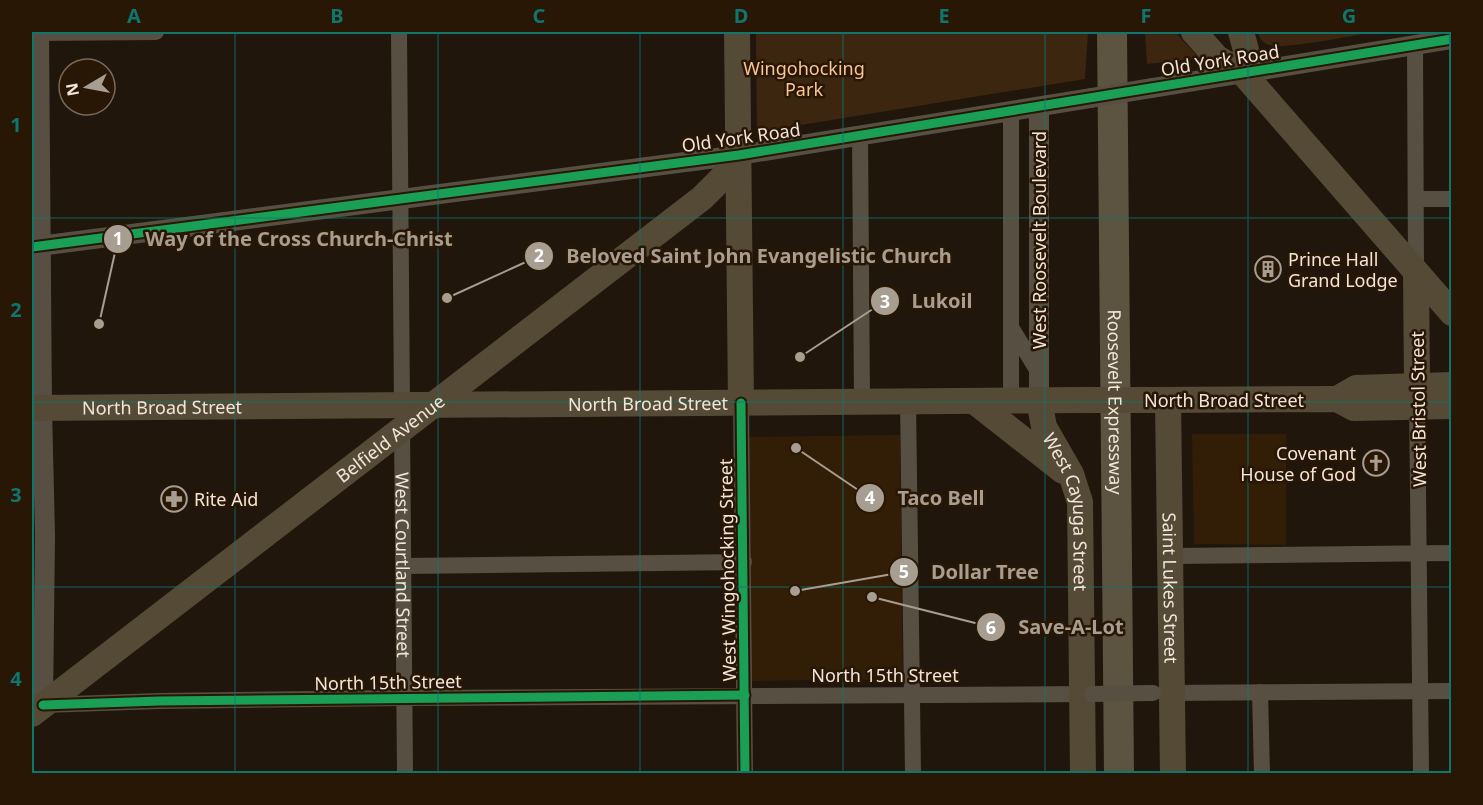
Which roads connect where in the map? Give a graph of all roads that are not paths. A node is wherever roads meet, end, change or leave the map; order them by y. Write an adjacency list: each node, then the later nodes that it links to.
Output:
1 (37, 32): 2 (street); 19 (street)
2 (156, 32)
3 (399, 32): 16 (street, West Courtland Street)
4 (737, 32): 15 (main road, West Wingohocking Street)
5 (1112, 32): 57 (highway, Roosevelt Expressway)
6 (1130, 32): 58 (highway, Roosevelt Expressway)
7 (1194, 32): 11 (main road)
8 (1242, 32): 11 (main road)
9 (1452, 39): 10 (street, Old York Road)
10 (1415, 45): 11 (street, Old York Road); 17 (street, West Bristol Street)
11 (1243, 73): 12 (street, Old York Road, bridge); 20 (main road)
12 (1039, 107): 13 (street, Old York Road); 23 (street, West Roosevelt Boulevard)
13 (1011, 111): 14 (street, Old York Road); 22 (street, West Roosevelt Boulevard)
14 (860, 135): 15 (street, Old York Road); 29 (street)
15 (740, 155): 16 (street, Old York Road); 32 (main road, West Wingohocking Street); 33 (main road, Belfield Avenue)
16 (400, 198): 19 (street, Old York Road); 36 (street, West Courtland Street)
17 (1416, 199): 18 (street); 20 (street, West Bristol Street)
18 (1452, 199)
19 (36, 246): 35 (street)
20 (1416, 272): 21 (main road); 25 (main road, West Bristol Street)
21 (1452, 313)
22 (1012, 329): 23 (street, West Roosevelt Boulevard); 26 (street, West Roosevelt Boulevard)
23 (1039, 372): 27 (street, West Roosevelt Boulevard)
24 (1452, 385): 25 (main road, North Broad Street)
25 (1417, 396): 28 (main road, North Broad Street); 34 (main road, North Broad Street); 39 (street, West Bristol Street)
26 (1011, 400): 27 (main road, North Broad Street); 31 (main road, North Broad Street)
27 (1039, 400): 28 (main road, North Broad Street, bridge); 37 (main road, West Cayuga Street)
28 (1163, 400): 40 (main road, Saint Lukes Street)
29 (862, 401): 30 (main road, North Broad Street); 32 (main road, North Broad Street)
30 (908, 401): 31 (main road, North Broad Street); 50 (street)
31 (974, 401): 37 (main road)
32 (741, 403): 33 (main road, North Broad Street); 41 (street, West Wingohocking Street)
33 (432, 405): 36 (main road, Belfield Avenue)
34 (1452, 405)
35 (37, 408): 36 (main road, North Broad Street); 42 (street)
36 (402, 416): 43 (street, West Courtland Street); 52 (main road, Belfield Avenue)
37 (1077, 489): 48 (main road, West Cayuga Street)
38 (1452, 553): 39 (street)
39 (1419, 554): 40 (street); 44 (street, West Bristol Street)
40 (1170, 556): 47 (main road, Saint Lukes Street)
41 (744, 562): 43 (street); 49 (street, West Wingohocking Street)
42 (38, 564): 52 (street)
43 (403, 566): 51 (street, West Courtland Street)
44 (1420, 691): 45 (street, North 15th Street); 46 (street, North 15th Street); 61 (street, West Bristol Street)
45 (1452, 691)
46 (1260, 692): 47 (street, North 15th Street); 60 (street)
47 (1162, 693): 48 (street, North 15th Street, bridge); 59 (main road, Saint Lukes Street)
48 (1087, 694): 50 (street, North 15th Street); 56 (main road, West Cayuga Street)
49 (745, 695): 50 (street, North 15th Street); 51 (street, North 15th Street); 54 (street, West Wingohocking Street)
50 (913, 695): 55 (street)
51 (404, 698): 52 (street, North 15th Street); 53 (street, West Courtland Street)
52 (35, 708)
53 (405, 774)
54 (745, 774)
55 (913, 774)
56 (1083, 774)
57 (1119, 774)
58 (1136, 774)
59 (1173, 774)
60 (1262, 774)
61 (1421, 774)

